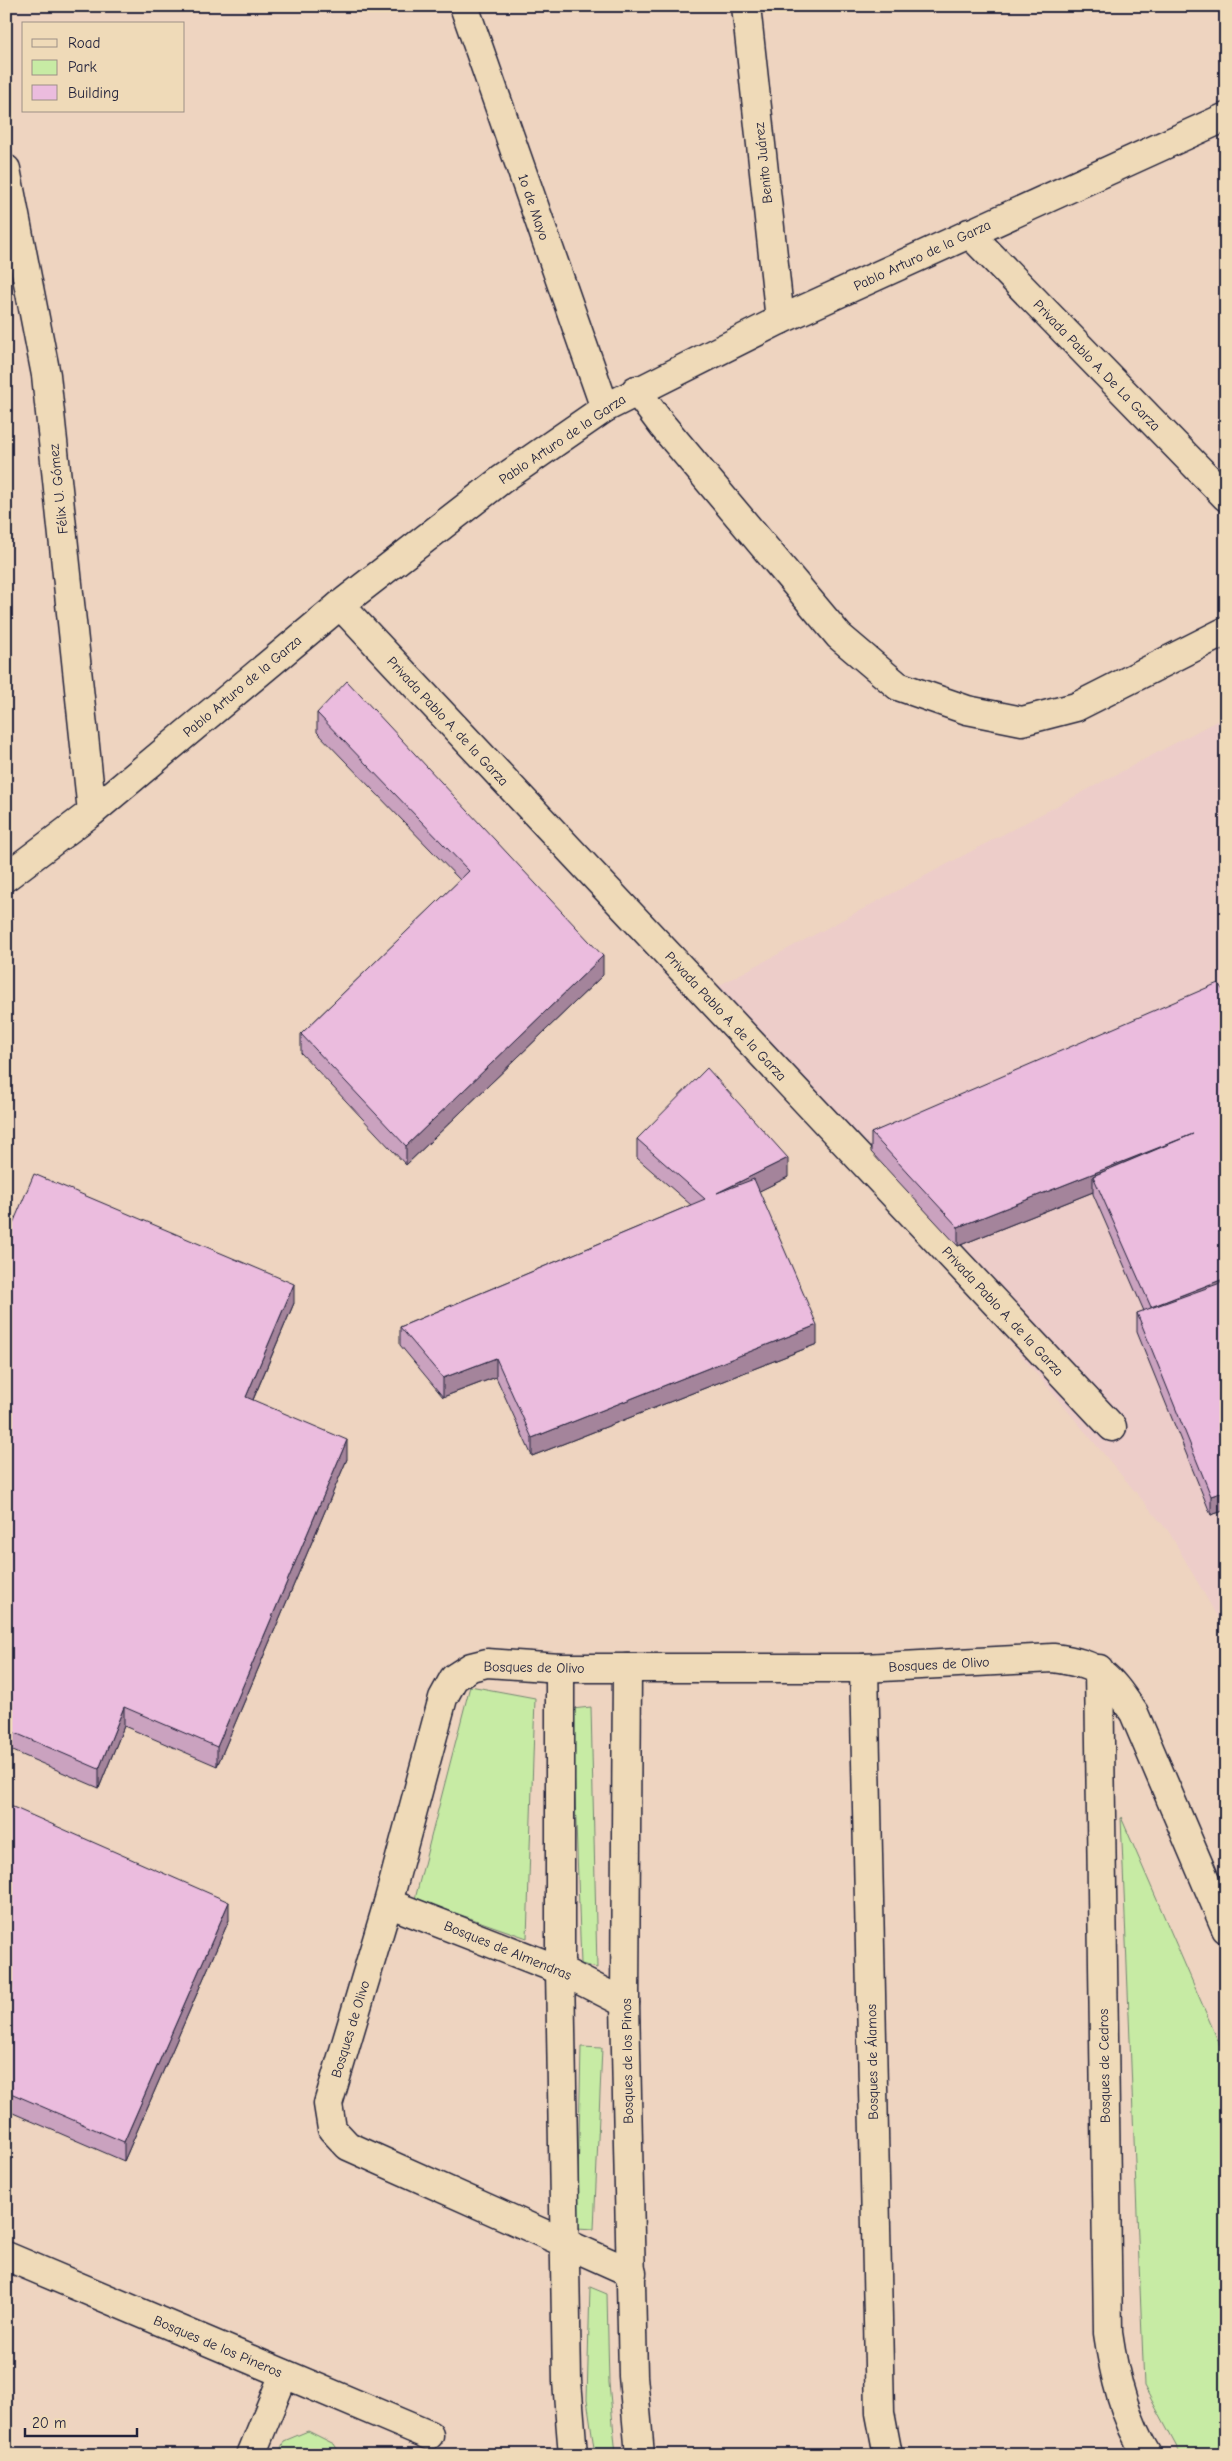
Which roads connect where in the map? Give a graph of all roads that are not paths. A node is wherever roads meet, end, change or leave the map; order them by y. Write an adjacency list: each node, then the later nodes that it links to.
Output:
1 (464, 6): 8 (street, 1o de Mayo)
2 (746, 6): 6 (street, Benito Juárez)
3 (1226, 117): 5 (street, Pablo Arturo de la Garza)
4 (6, 169): 12 (street, Félix U. Gómez)
5 (968, 233): 6 (street, Pablo Arturo de la Garza); 9 (street, Privada Pablo A. De La Garza)
6 (780, 320): 7 (street, Pablo Arturo de la Garza)
7 (636, 390): 8 (street, Pablo Arturo de la Garza); 11 (street)
8 (605, 408): 10 (street, Pablo Arturo de la Garza)
9 (1226, 497)
10 (340, 605): 12 (street, Pablo Arturo de la Garza); 14 (street, Privada Pablo A. de la Garza)
11 (1226, 631)
12 (92, 812): 13 (street, Pablo Arturo de la Garza)
13 (6, 878)
14 (1112, 1427)
15 (560, 1668): 16 (street, Bosques de Olivo); 19 (street, Bosques de Olivo); 21 (street)
16 (627, 1668): 17 (street, Bosques de Olivo); 22 (street, Bosques de los Pinos)
17 (864, 1668): 18 (street, Bosques de Olivo); 31 (street, Bosques de Álamos)
18 (1099, 1669): 20 (street, Bosques de Olivo); 32 (street, Bosques de Cedros)
19 (388, 1903): 21 (street, Bosques de Almendras); 23 (street, Bosques de Olivo)
20 (1226, 1929)
21 (560, 1970): 22 (street, Bosques de Almendras); 23 (street)
22 (625, 2003): 25 (street, Bosques de los Pinos)
23 (564, 2241): 25 (street, Bosques de Olivo); 29 (street)
24 (6, 2256): 26 (street, Bosques de los Pineros)
25 (632, 2273): 30 (street, Bosques de los Pinos)
26 (284, 2374): 27 (street, Bosques de los Pineros); 28 (street)
27 (429, 2435)
28 (250, 2455)
29 (573, 2455)
30 (640, 2455)
31 (888, 2455)
32 (1147, 2455)

